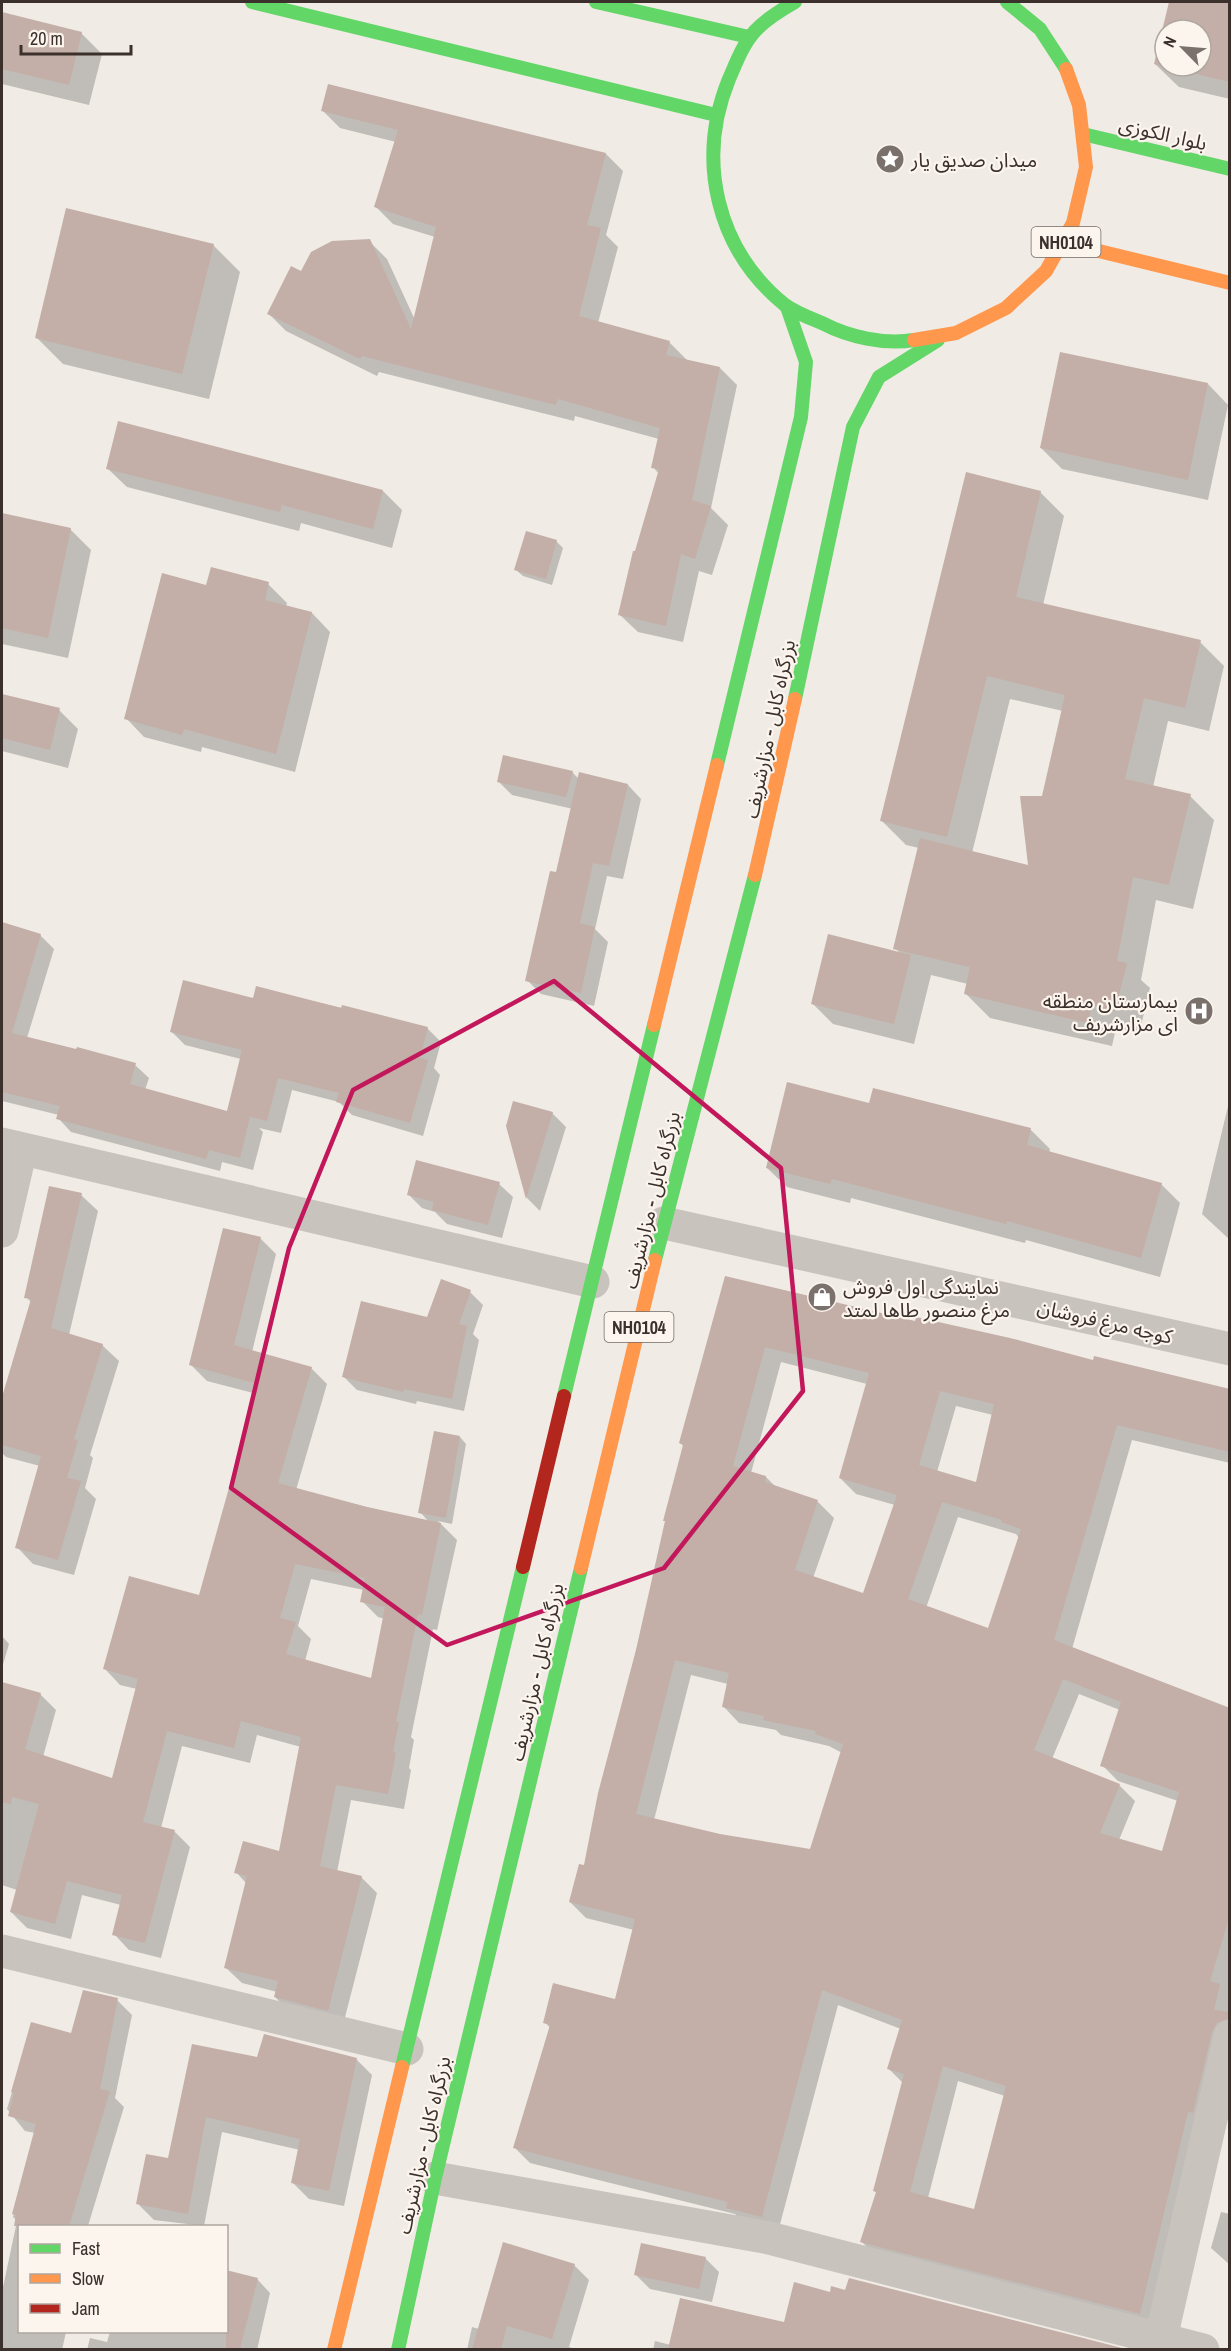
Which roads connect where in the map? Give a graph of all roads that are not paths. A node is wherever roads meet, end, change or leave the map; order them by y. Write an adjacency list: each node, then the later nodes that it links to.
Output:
1 (252, 2): 6 (main road)
2 (596, 2): 5 (main road)
3 (795, 2): 5 (main road, NH0104)
4 (1007, 2): 7 (main road, NH0104)
5 (749, 37): 6 (main road, NH0104)
6 (716, 115): 11 (main road, NH0104)
7 (1087, 135): 8 (main road, بلوار الکوزی); 9 (main road, NH0104)
8 (1230, 169)
9 (1066, 243): 10 (main road); 12 (main road, NH0104)
10 (1230, 283)
11 (787, 307): 12 (main road, NH0104); 16 (main road, بزرگراه کابل - مزارشریف / NH0104)
12 (938, 340): 14 (main road, بزرگراه کابل - مزارشریف / NH0104)
13 (11, 1146): 15 (street); 16 (street)
14 (664, 1223): 17 (street, كوجه مرغ فروشان); 21 (main road, بزرگراه کابل - مزارشریف / NH0104)
15 (2, 1231)
16 (593, 1282): 20 (main road, بزرگراه کابل - مزارشریف / NH0104)
17 (1230, 1349)
18 (2, 1951): 20 (street)
19 (1230, 2036): 22 (street)
20 (407, 2049): 23 (main road, بزرگراه کابل - مزارشریف / NH0104)
21 (435, 2178): 22 (street); 24 (main road, بزرگراه کابل - مزارشریف / NH0104)
22 (1161, 2338): 25 (street)
23 (334, 2349)
24 (398, 2349)
25 (1203, 2349)

